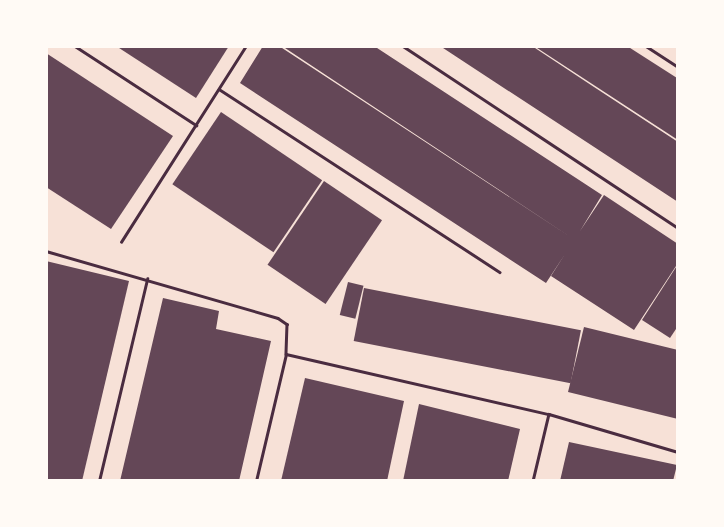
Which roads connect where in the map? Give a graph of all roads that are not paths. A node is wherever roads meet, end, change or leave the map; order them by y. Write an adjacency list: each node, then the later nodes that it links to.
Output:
1 (75, 46): 7 (lane)
2 (246, 46): 6 (lane)
3 (403, 46): 8 (lane)
4 (646, 46): 5 (lane)
5 (678, 67)
6 (218, 89): 7 (lane); 11 (lane)
7 (196, 125): 9 (lane)
8 (678, 228)
9 (121, 242)
10 (46, 251): 12 (lane)
11 (500, 272)
12 (148, 279): 13 (lane); 16 (lane)
13 (286, 354): 14 (lane); 17 (lane)
14 (549, 414): 15 (lane); 18 (lane)
15 (678, 452)
16 (99, 481)
17 (256, 481)
18 (533, 481)

